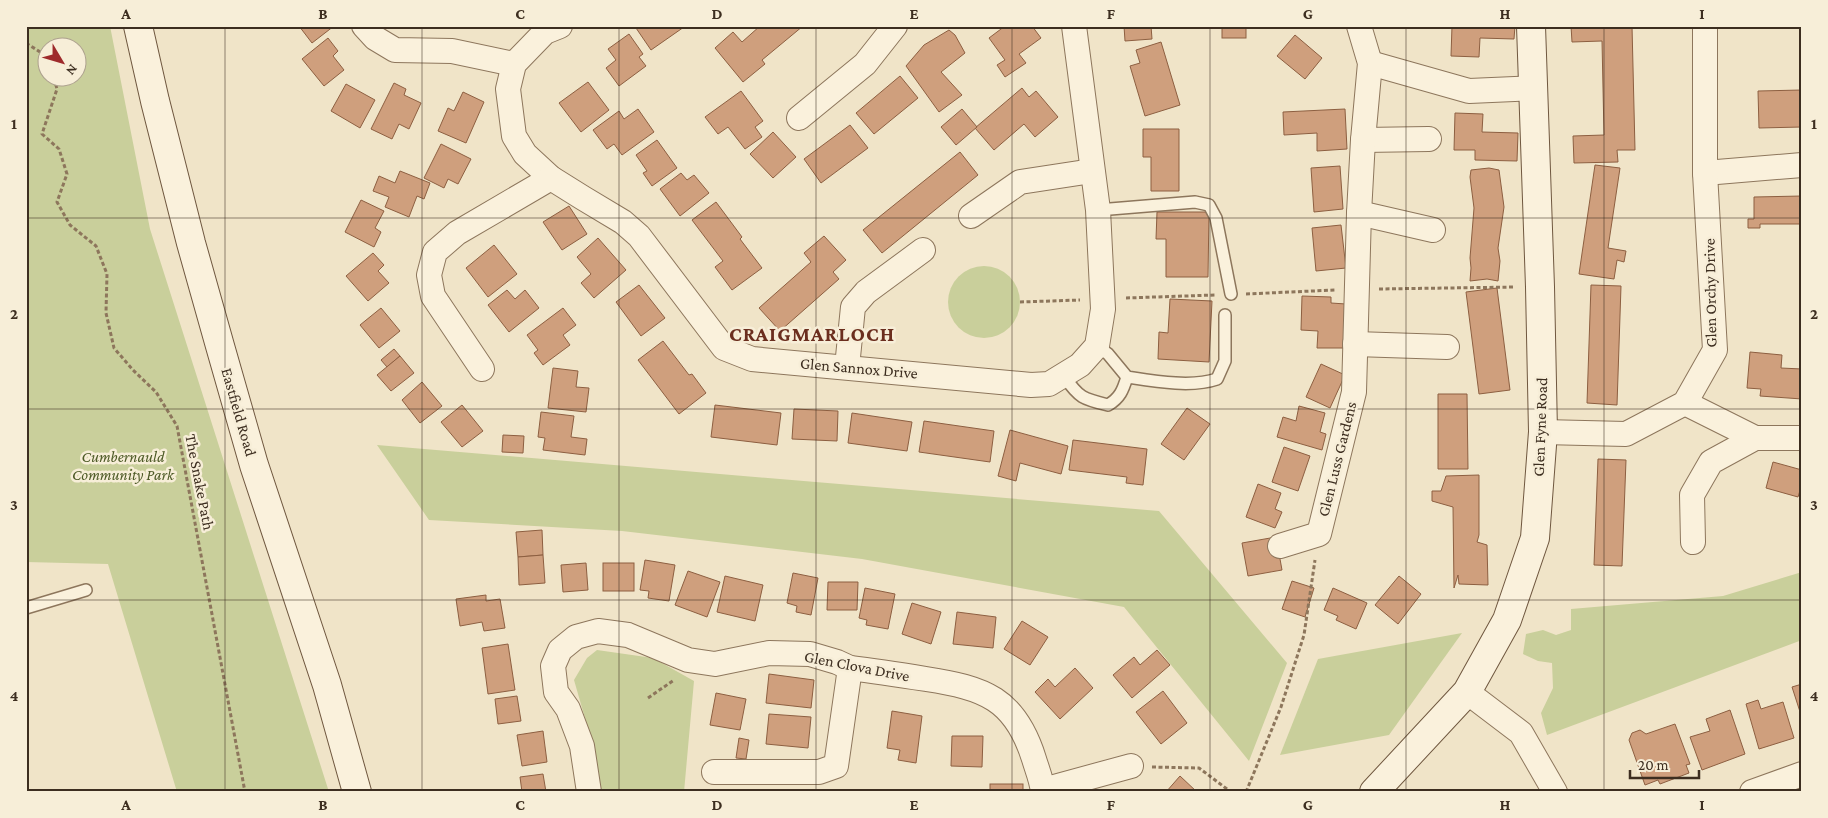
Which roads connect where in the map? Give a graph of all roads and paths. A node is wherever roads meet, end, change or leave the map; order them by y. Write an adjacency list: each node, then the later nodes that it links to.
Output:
1 (138, 26): 57 (street, Eastfield Road)
2 (364, 26): 12 (street)
3 (560, 26): 12 (street)
4 (895, 26): 15 (street)
5 (1074, 26): 19 (street)
6 (1359, 26): 11 (street, Glen Luss Gardens)
7 (1531, 26): 14 (street, Glen Fyne Road)
8 (1705, 26): 20 (street, Glen Orchy Drive)
9 (26, 43): 10 (path)
10 (38, 51)
11 (1370, 63): 14 (street); 17 (street, Glen Luss Gardens)
12 (514, 64): 21 (street, Glen Sannox Drive)
13 (57, 88): 56 (path, The Snake Path)
14 (1535, 88): 27 (street, Glen Fyne Road)
15 (799, 118)
16 (1428, 138): 17 (street)
17 (1363, 140): 23 (street, Glen Luss Gardens)
18 (1802, 165): 20 (street)
19 (1092, 171): 22 (street); 24 (street)
20 (1705, 173): 40 (street, Glen Orchy Drive)
21 (551, 178): 36 (street, Glen Sannox Drive); 37 (street)
22 (1098, 210): 29 (lane); 30 (street)
23 (1359, 213): 25 (street); 28 (street, Glen Luss Gardens)
24 (971, 216)
25 (1433, 230)
26 (924, 250): 36 (street)
27 (1540, 287): 28 (path); 41 (street, Glen Fyne Road)
28 (1356, 290): 29 (path); 33 (street, Glen Luss Gardens)
29 (1231, 294): 30 (path)
30 (1103, 299): 31 (path); 34 (street)
31 (1020, 302)
32 (1225, 315): 39 (lane)
33 (1355, 344): 35 (street); 44 (street, Glen Luss Gardens)
34 (1097, 346): 38 (street, Glen Sannox Drive); 39 (lane)
35 (1447, 347)
36 (847, 367): 38 (street, Glen Sannox Drive)
37 (482, 369)
38 (1064, 376): 39 (lane)
39 (1127, 377)
40 (1685, 403): 41 (street); 42 (street)
41 (1543, 432): 50 (street, Glen Fyne Road)
42 (1755, 438): 43 (street); 45 (street)
43 (1802, 438)
44 (1318, 534): 46 (street, Glen Luss Gardens); 60 (path)
45 (1693, 542)
46 (1280, 546)
47 (86, 590): 48 (lane)
48 (26, 608)
49 (850, 668): 52 (street); 55 (street, Glen Clova Drive); 58 (street, Glen Clova Drive)
50 (1468, 692): 54 (street, Glen Fyne Road); 62 (street)
51 (1131, 766): 55 (street); 59 (path)
52 (714, 772)
53 (1802, 774): 63 (street)
54 (1380, 786): 61 (street, Glen Fyne Road)
55 (1043, 791)
56 (245, 792)
57 (357, 792)
58 (589, 792)
59 (1231, 792)
60 (1246, 792)
61 (1359, 792)
62 (1555, 792)
63 (1752, 792)

